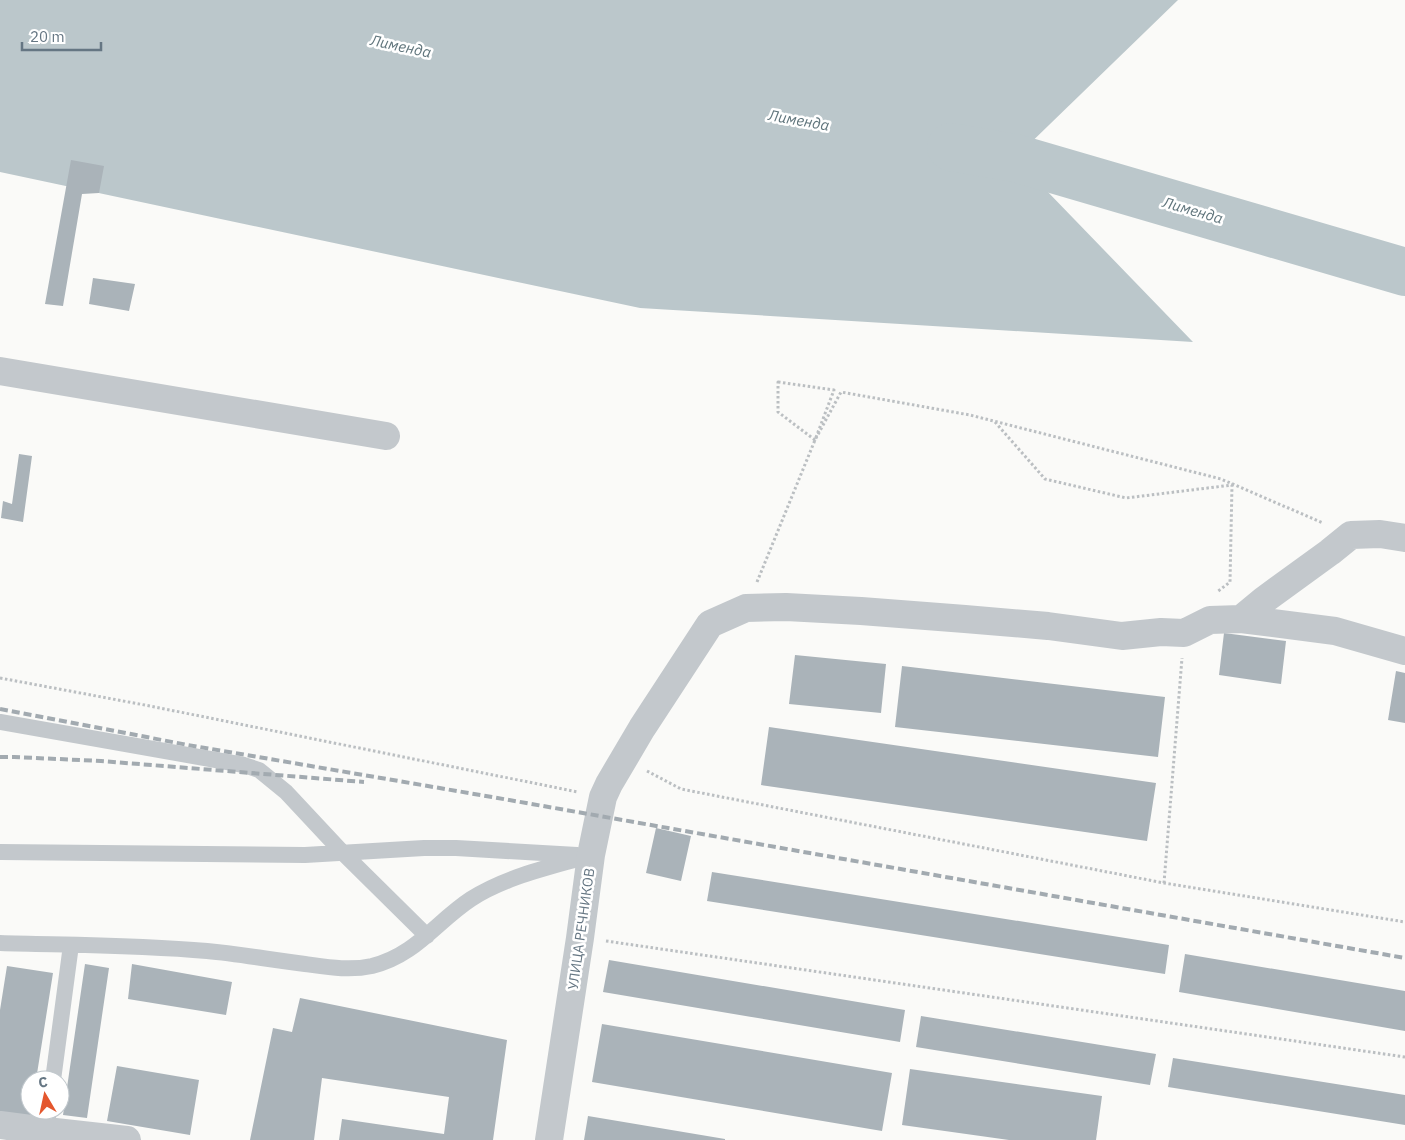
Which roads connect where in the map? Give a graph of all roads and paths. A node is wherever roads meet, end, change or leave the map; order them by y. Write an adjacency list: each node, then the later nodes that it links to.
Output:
1 (0, 372): 3 (street)
2 (994, 421): 4 (path); 5 (path); 5 (path)
3 (386, 436)
4 (815, 440): 4 (path); 9 (path)
5 (1232, 485): 6 (path); 8 (path)
6 (1351, 535): 7 (street); 10 (street)
7 (1405, 538)
8 (1215, 594)
9 (746, 608): 11 (street); 15 (street, УЛИЦА РЕЧНИКОВ)
10 (1241, 619): 11 (street); 12 (street)
11 (1184, 633): 20 (path)
12 (1405, 651)
13 (0, 678): 16 (path)
14 (0, 722): 18 (lane)
15 (624, 759): 16 (street, УЛИЦА РЕЧНИКОВ); 20 (path)
16 (603, 797): 19 (street, УЛИЦА РЕЧНИКОВ)
17 (0, 852): 18 (lane)
18 (343, 853): 19 (lane); 22 (lane)
19 (591, 856): 22 (lane); 23 (street, УЛИЦА РЕЧНИКОВ)
20 (1164, 883): 21 (path)
21 (1405, 922)
22 (427, 936): 25 (lane)
23 (580, 938): 26 (path); 31 (street, УЛИЦА РЕЧНИКОВ)
24 (0, 943): 25 (lane)
25 (71, 945): 27 (lane)
26 (1405, 1057)
27 (54, 1070)
28 (48, 1121): 29 (street); 30 (street)
29 (0, 1125)
30 (127, 1140)
31 (549, 1140)

